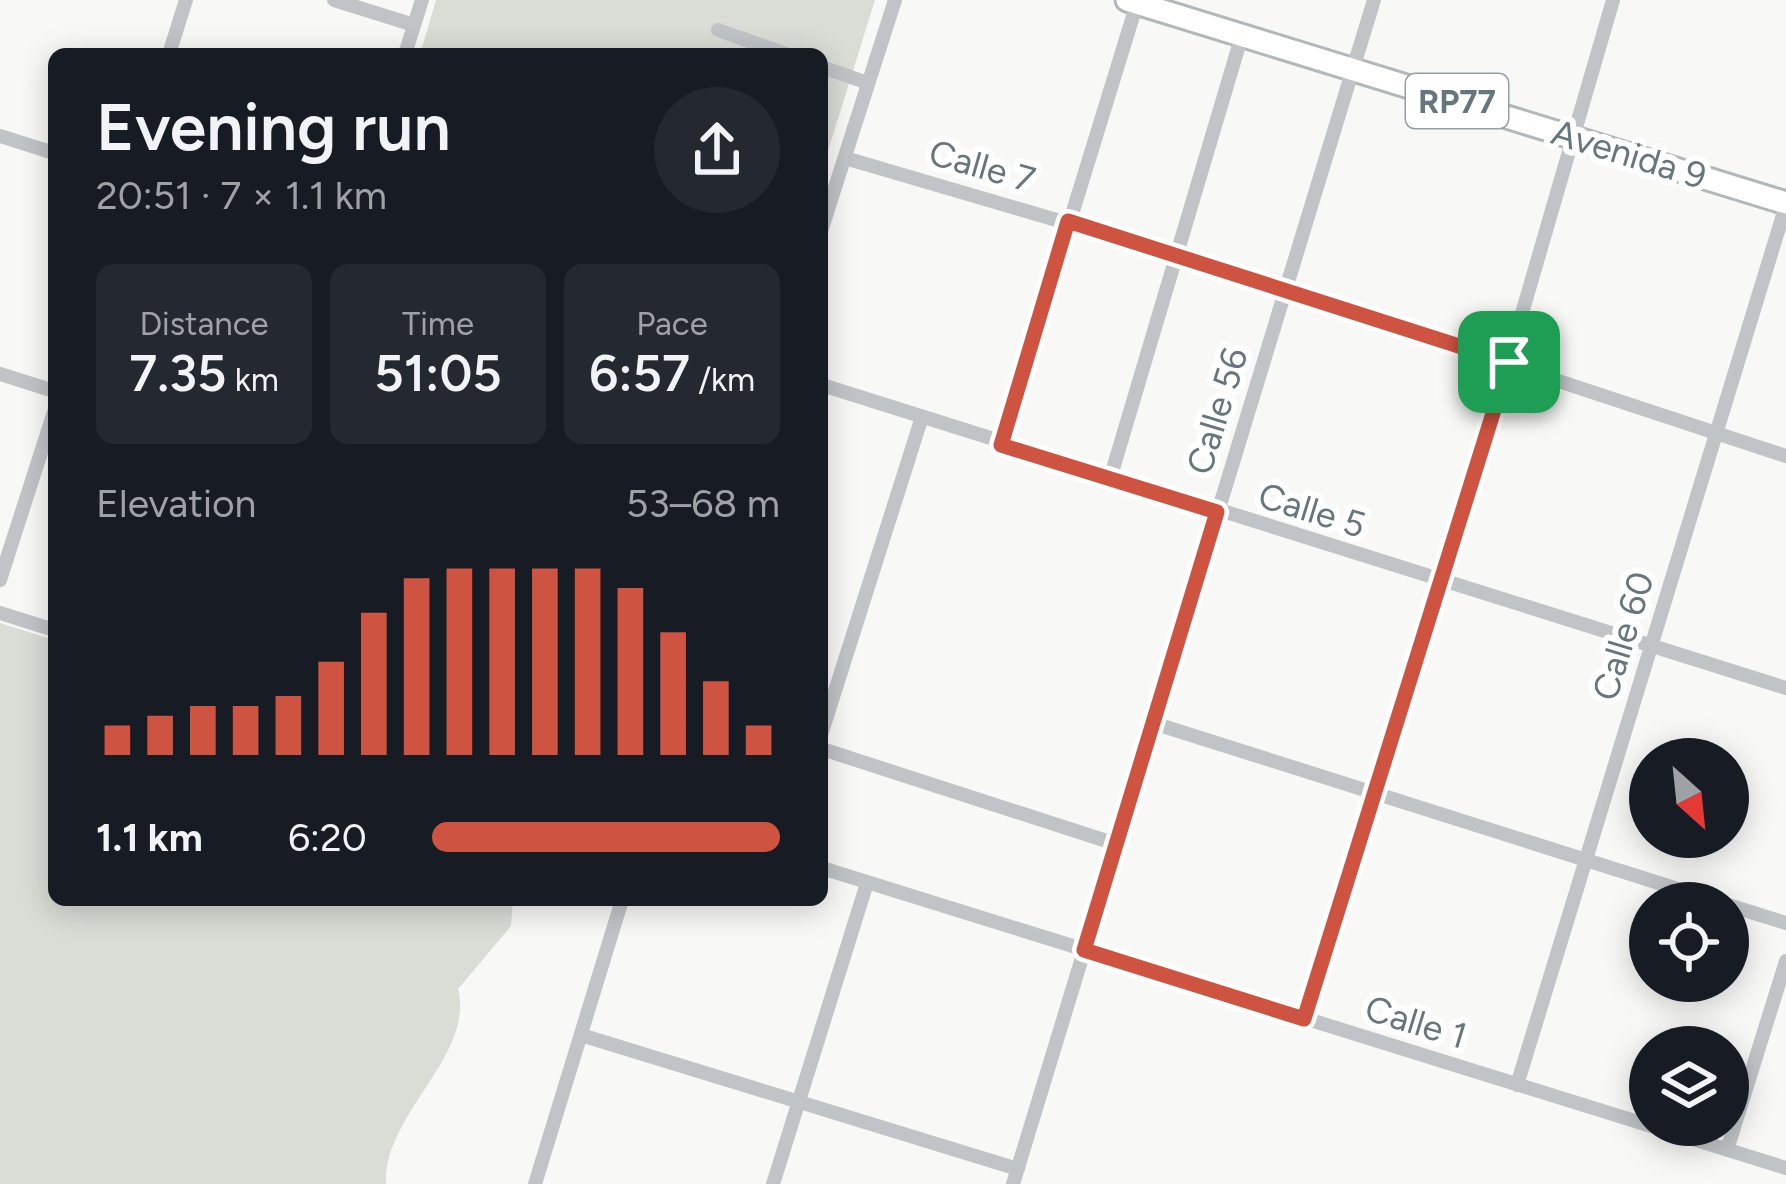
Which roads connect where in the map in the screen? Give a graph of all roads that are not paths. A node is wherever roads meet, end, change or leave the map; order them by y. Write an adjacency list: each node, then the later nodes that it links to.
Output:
1 (186, 0): 12 (street)
2 (334, 0): 9 (street)
3 (422, 0): 9 (street)
4 (895, 0): 17 (street)
5 (1173, 0): 15 (main road, Avenida 9 / RP77)
6 (1374, 0): 15 (street, Calle 56)
7 (1613, 0): 18 (street)
8 (1134, 1): 11 (main road, Avenida 9 / RP77); 25 (street)
9 (414, 25): 13 (street)
10 (718, 30): 14 (street)
11 (1243, 35): 15 (main road, Avenida 9 / RP77); 26 (street)
12 (171, 48)
13 (407, 48)
14 (769, 48)
15 (1355, 63): 18 (main road, Avenida 9 / RP77); 27 (street, Calle 56)
16 (828, 69): 17 (street)
17 (868, 83): 21 (street)
18 (1574, 130): 22 (main road, Avenida 9 / RP77); 23 (main road, Avenida 9 / RP77); 28 (street)
19 (0, 136): 20 (street)
20 (48, 151)
21 (844, 158): 24 (street); 25 (street, Calle 7)
22 (1786, 188)
23 (1786, 204): 34 (street, Calle 60)
24 (828, 209)
25 (1068, 221): 26 (street, Calle 7); 35 (street)
26 (1176, 255): 27 (street, Calle 7); 37 (street)
27 (1284, 293): 28 (street, Calle 7); 38 (street, Calle 56)
28 (1509, 362): 34 (street, Calle 7); 40 (street)
29 (0, 374): 31 (street)
30 (828, 388): 32 (street, Calle 5)
31 (48, 389)
32 (921, 420): 35 (street, Calle 5); 45 (street)
33 (48, 431): 39 (street)
34 (1716, 435): 36 (street, Calle 7); 43 (street, Calle 60)
35 (1001, 445): 37 (street, Calle 5)
36 (1786, 456)
37 (1110, 479): 38 (street, Calle 5)
38 (1217, 512): 40 (street, Calle 5); 46 (street, Calle 56)
39 (0, 580)
40 (1444, 582): 43 (street, Calle 5); 48 (street)
41 (0, 613): 42 (street)
42 (48, 628)
43 (1651, 646): 44 (street, Calle 5); 50 (street, Calle 60)
44 (1786, 688)
45 (828, 713)
46 (1153, 723): 48 (street); 49 (street, Calle 56)
47 (828, 751): 49 (street)
48 (1376, 794): 50 (street); 59 (street)
49 (1116, 844): 57 (street, Calle 56)
50 (1586, 860): 52 (street); 61 (street, Calle 60)
51 (828, 870): 53 (street, Calle 1)
52 (1656, 882)
53 (867, 884): 57 (street, Calle 1); 62 (street)
54 (620, 906): 60 (street)
55 (1749, 911): 56 (street)
56 (1786, 923)
57 (1084, 950): 59 (street, Calle 1); 65 (street, Calle 56)
58 (1786, 961): 63 (street)
59 (1304, 1019): 61 (street, Calle 1)
60 (580, 1035): 62 (street); 66 (street)
61 (1516, 1085): 63 (street, Calle 1)
62 (799, 1102): 65 (street); 67 (street)
63 (1727, 1150): 64 (street, Calle 1)
64 (1786, 1168)
65 (1016, 1176)
66 (535, 1184)
67 (773, 1184)

